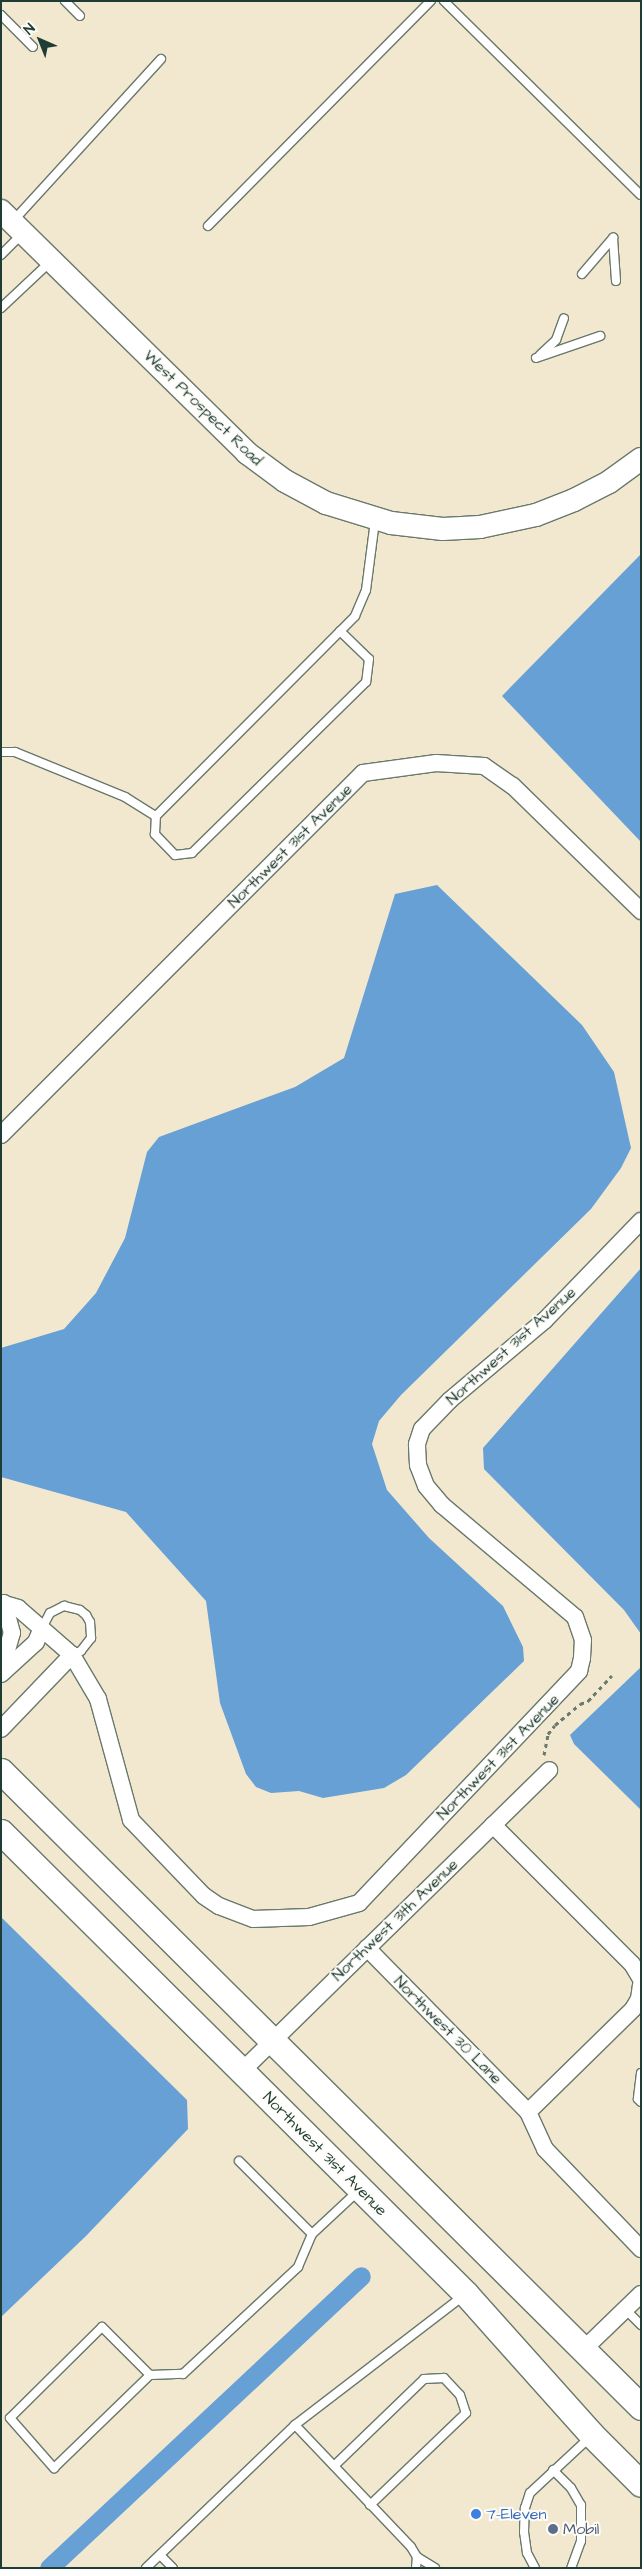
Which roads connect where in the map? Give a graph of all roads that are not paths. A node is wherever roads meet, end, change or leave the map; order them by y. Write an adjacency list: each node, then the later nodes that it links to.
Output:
1 (65, 1): 5 (lane)
2 (431, 1): 10 (lane)
3 (444, 1): 8 (lane)
4 (1, 15): 6 (lane)
5 (80, 16)
6 (33, 47)
7 (161, 59): 9 (lane)
8 (641, 195)
9 (12, 222): 11 (lane); 12 (main road, West Prospect Road)
10 (208, 226)
11 (1, 255)
12 (52, 260): 15 (lane); 19 (main road, West Prospect Road)
13 (582, 274): 14 (lane)
14 (616, 281)
15 (1, 308)
16 (564, 318): 17 (lane)
17 (600, 336)
18 (641, 459): 19 (main road, West Prospect Road)
19 (375, 519): 20 (lane)
20 (340, 631): 22 (lane); 22 (lane)
21 (1, 752): 22 (lane)
22 (156, 816)
23 (641, 912): 24 (street, Northwest 31st Avenue)
24 (1, 1134)
25 (641, 1221): 28 (street, Northwest 31st Avenue)
26 (2, 1603): 27 (street, Northwest 31st Avenue); 29 (street)
27 (42, 1628): 28 (street, Northwest 31st Avenue); 28 (lane); 29 (street)
28 (72, 1655): 30 (street)
29 (1, 1672)
30 (1, 1729)
31 (548, 1770): 33 (street, Northwest 31th Avenue)
32 (1, 1771): 38 (main road)
33 (493, 1825): 35 (street, Northwest 31th Avenue); 36 (street)
34 (1, 1832): 39 (main road, Northwest 31st Avenue)
35 (367, 1948): 38 (street, Northwest 31th Avenue); 42 (street, Northwest 30 Lane)
36 (641, 1978)
37 (641, 1986): 42 (street)
38 (271, 2039): 39 (street, Northwest 31th Avenue); 51 (main road)
39 (242, 2071): 44 (main road, Northwest 31st Avenue)
40 (641, 2073): 41 (lane)
41 (641, 2102)
42 (528, 2112): 46 (street, Northwest 30 Lane)
43 (239, 2162): 45 (lane)
44 (360, 2189): 45 (lane); 47 (main road, Northwest 31st Avenue)
45 (312, 2234): 52 (lane)
46 (641, 2249)
47 (466, 2294): 54 (lane); 55 (main road, Northwest 31st Avenue)
48 (641, 2294): 49 (street)
49 (625, 2309): 50 (lane); 51 (street)
50 (641, 2325)
51 (584, 2349): 53 (main road)
52 (150, 2375): 52 (lane)
53 (641, 2407)
54 (295, 2425): 56 (lane); 60 (lane)
55 (592, 2435): 57 (lane); 58 (main road, Northwest 31st Avenue)
56 (334, 2466): 59 (lane); 59 (lane)
57 (553, 2470): 66 (lane); 67 (lane)
58 (641, 2484)
59 (370, 2505): 61 (lane)
60 (160, 2555): 62 (lane); 63 (lane)
61 (417, 2557): 64 (lane); 65 (lane)
62 (146, 2568)
63 (173, 2568)
64 (416, 2568)
65 (435, 2568)
66 (535, 2568)
67 (571, 2568)

